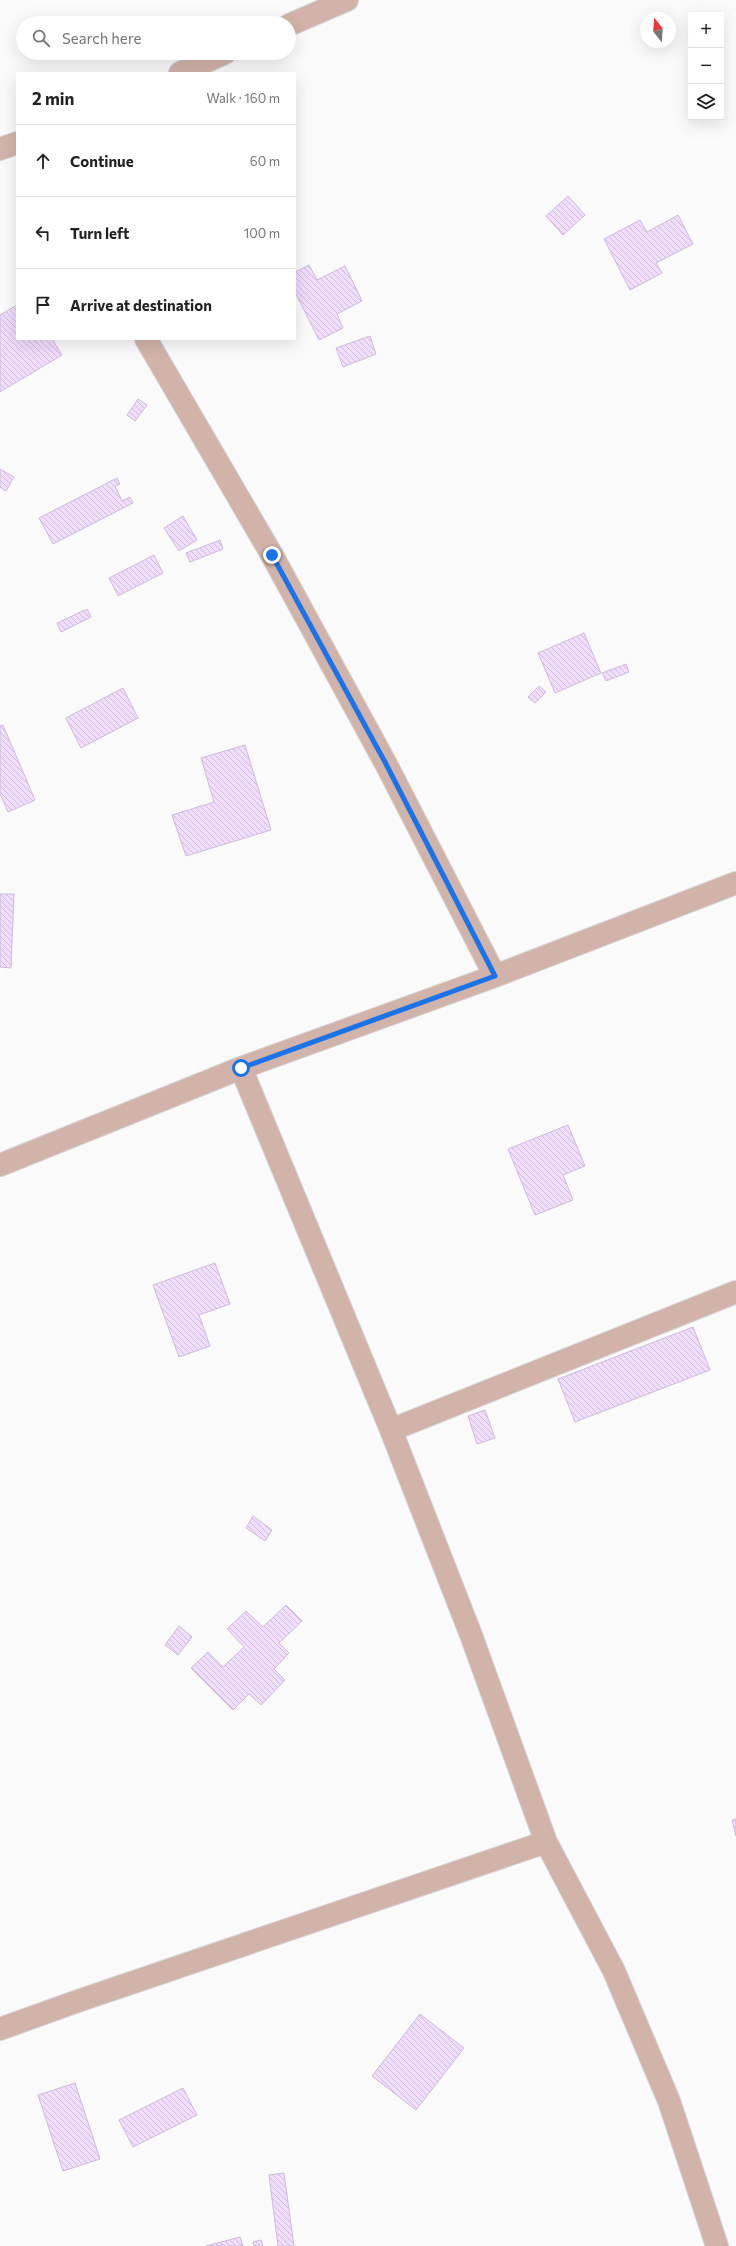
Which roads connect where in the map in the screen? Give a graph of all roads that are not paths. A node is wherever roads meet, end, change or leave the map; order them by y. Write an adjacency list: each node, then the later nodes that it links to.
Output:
1 (347, 0): 2 (street)
2 (296, 22)
3 (210, 60): 4 (street)
4 (182, 72)
5 (16, 143): 6 (street)
6 (0, 149)
7 (147, 340): 9 (street)
8 (736, 883): 9 (street)
9 (495, 976): 10 (street)
10 (241, 1068): 11 (street); 13 (street)
11 (0, 1165)
12 (736, 1292): 13 (street)
13 (391, 1430): 14 (street)
14 (546, 1842): 15 (street); 16 (street)
15 (0, 2029)
16 (717, 2246)

